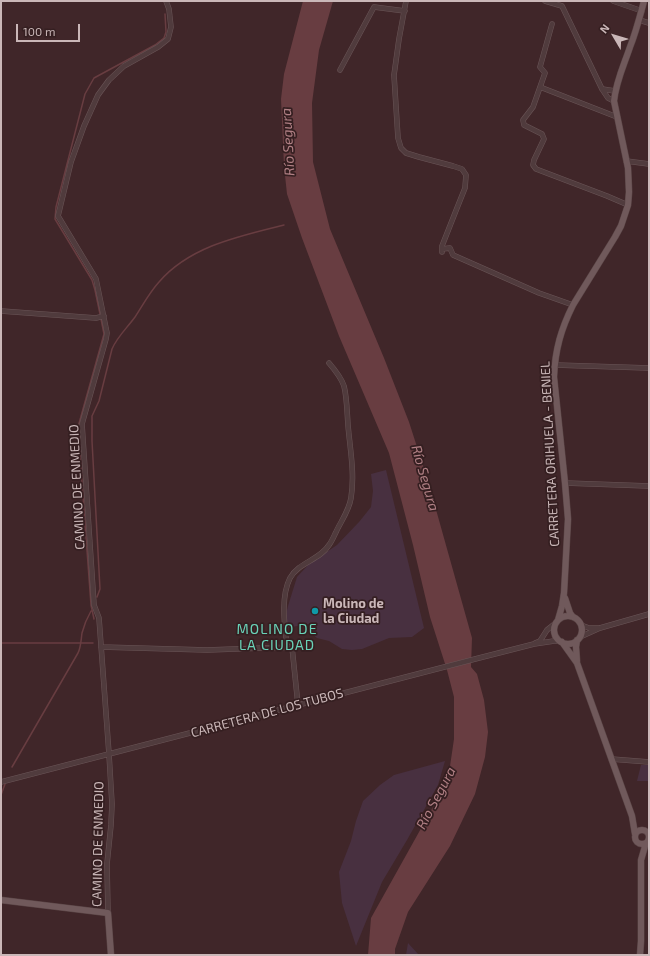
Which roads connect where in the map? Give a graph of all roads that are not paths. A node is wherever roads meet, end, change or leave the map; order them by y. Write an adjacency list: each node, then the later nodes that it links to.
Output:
1 (166, 1): 22 (street, CAMINO DE ENMEDIO)
2 (406, 1): 6 (street)
3 (545, 1): 13 (street)
4 (613, 1): 7 (street)
5 (644, 1): 7 (main road, CARRETERA ORIHUELA - BENIEL)
6 (405, 11): 11 (street); 20 (street)
7 (642, 11): 8 (main road, CARRETERA ORIHUELA - BENIEL)
8 (639, 20): 9 (street); 14 (main road, CARRETERA ORIHUELA - BENIEL)
9 (649, 23)
10 (552, 24): 12 (street)
11 (340, 70)
12 (540, 87): 16 (street); 19 (street)
13 (602, 89): 14 (street); 15 (street)
14 (615, 91): 15 (main road, CARRETERA ORIHUELA - BENIEL)
15 (614, 101): 16 (main road, CARRETERA ORIHUELA - BENIEL)
16 (617, 117): 17 (main road, CARRETERA ORIHUELA - BENIEL)
17 (626, 161): 18 (street); 19 (main road, CARRETERA ORIHUELA - BENIEL)
18 (649, 164)
19 (628, 205): 20 (main road, CARRETERA ORIHUELA - BENIEL)
20 (573, 305): 24 (main road, CARRETERA ORIHUELA - BENIEL)
21 (1, 311): 22 (street)
22 (104, 316): 37 (street, CAMINO DE ENMEDIO)
23 (329, 363): 38 (street)
24 (555, 365): 25 (street); 26 (main road, CARRETERA ORIHUELA - BENIEL)
25 (649, 368)
26 (565, 483): 27 (street); 28 (main road, CARRETERA ORIHUELA - BENIEL)
27 (649, 486)
28 (564, 593): 30 (main road, CARRETERA ORIHUELA - BENIEL); 31 (main road, CARRETERA ORIHUELA - BENIEL)
29 (649, 614): 33 (street)
30 (575, 618): 31 (main road); 32 (main road)
31 (557, 621): 35 (main road); 36 (street)
32 (581, 625): 33 (street); 34 (main road)
33 (600, 628): 34 (street)
34 (578, 639): 35 (main road); 39 (main road)
35 (561, 642): 36 (street, CARRETERA DE LOS TUBOS); 39 (main road)
36 (534, 644): 40 (street, CARRETERA DE LOS TUBOS)
37 (101, 647): 38 (street); 41 (street, CAMINO DE ENMEDIO)
38 (287, 648): 40 (street)
39 (577, 663): 42 (main road)
40 (298, 705): 41 (street, CARRETERA DE LOS TUBOS)
41 (109, 754): 44 (street, CARRETERA DE LOS TUBOS); 52 (street, CAMINO DE ENMEDIO)
42 (611, 759): 43 (street); 45 (main road)
43 (649, 762)
44 (1, 782)
45 (632, 816): 46 (main road); 47 (main road)
46 (646, 831): 47 (main road); 48 (main road)
47 (635, 834): 49 (main road)
48 (648, 841): 49 (main road); 50 (main road)
49 (637, 842): 50 (main road)
50 (641, 860): 54 (main road)
51 (1, 900): 52 (main road)
52 (108, 913): 53 (main road, CAMINO DE ENMEDIO)
53 (111, 955)
54 (640, 955)

